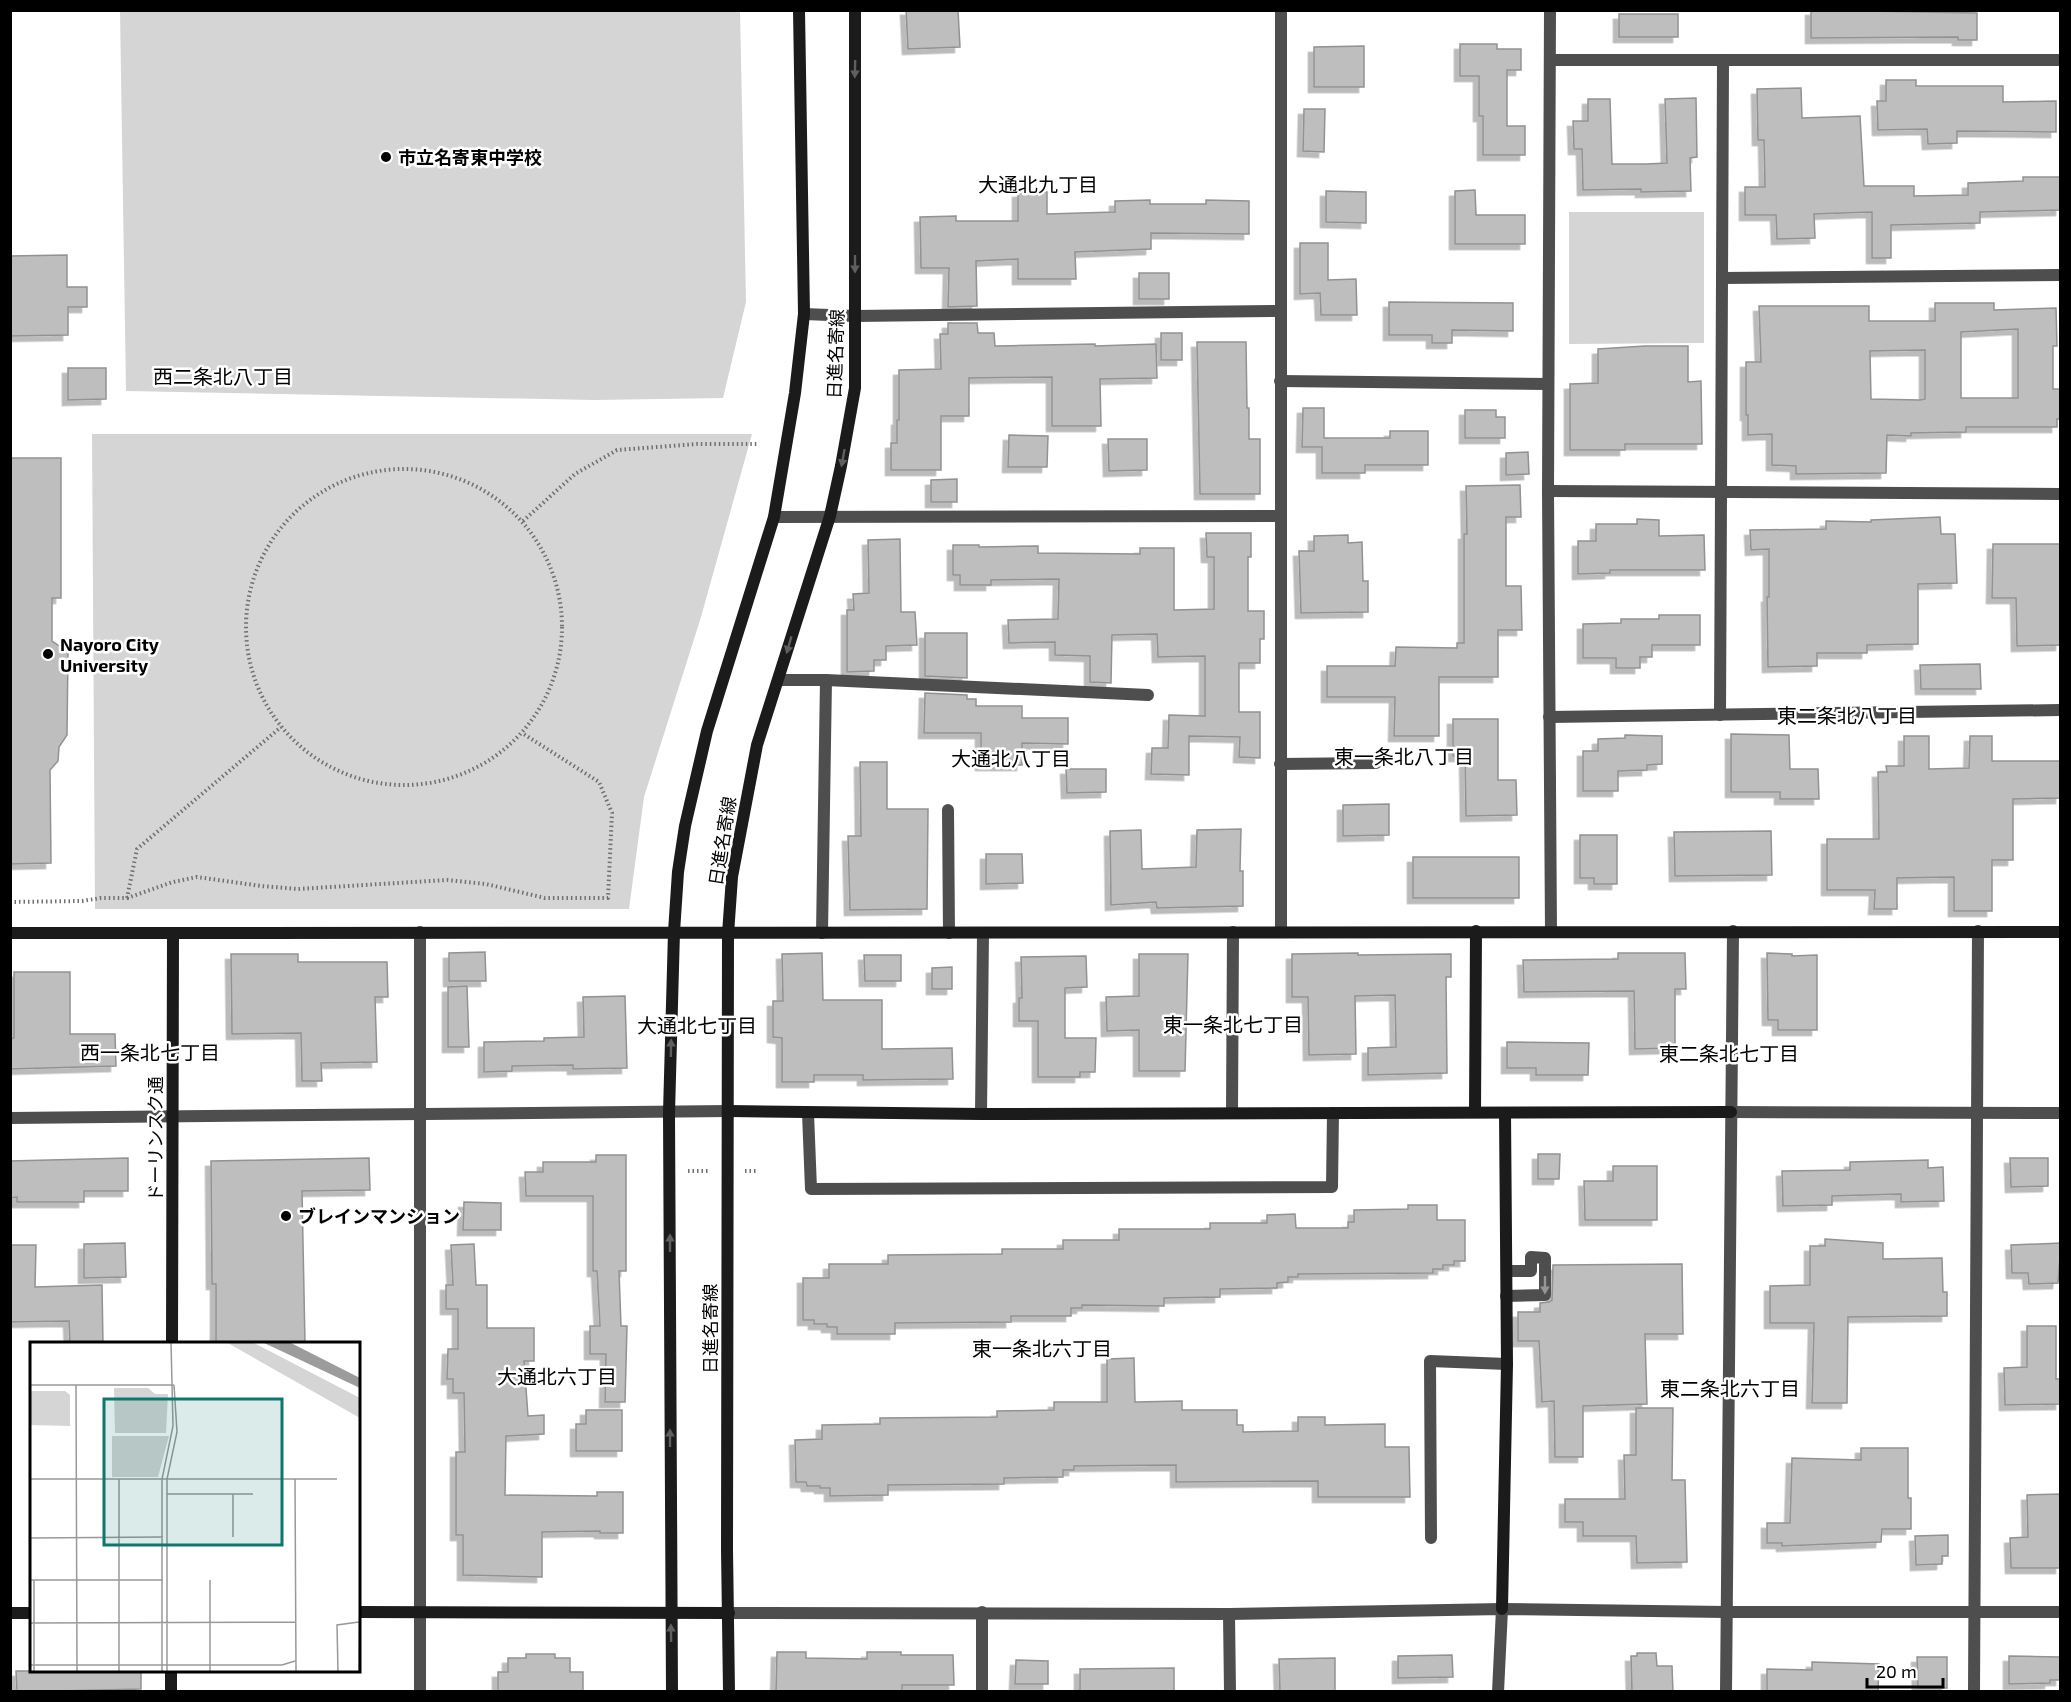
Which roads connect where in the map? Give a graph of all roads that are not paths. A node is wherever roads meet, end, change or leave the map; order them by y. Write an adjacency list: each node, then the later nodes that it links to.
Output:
1 (799, 10): 11 (street, 日進名寄線)
2 (855, 10): 12 (street, 日進名寄線, one-way to 12)
3 (1281, 10): 10 (street)
4 (1550, 10): 5 (street)
5 (1551, 60): 7 (street); 14 (street)
6 (2061, 60): 7 (street)
7 (1723, 61): 9 (street)
8 (2061, 275): 9 (street)
9 (1722, 278): 16 (street)
10 (1280, 311): 12 (street); 13 (street)
11 (804, 314): 12 (street); 20 (street, 日進名寄線)
12 (855, 316): 18 (street, 日進名寄線, one-way to 18)
13 (1280, 381): 14 (street); 19 (street)
14 (1548, 384): 15 (street)
15 (1548, 491): 16 (street); 26 (street)
16 (1720, 491): 17 (street); 25 (street)
17 (2061, 494)
18 (830, 516): 19 (street); 20 (street); 21 (street, 日進名寄線, one-way to 21)
19 (1280, 516): 28 (street)
20 (774, 517): 35 (street, 日進名寄線)
21 (779, 680): 22 (street); 40 (street, 日進名寄線)
22 (826, 680): 23 (street); 41 (street)
23 (1148, 695)
24 (2061, 711): 25 (street)
25 (1720, 715): 26 (street)
26 (1549, 717): 31 (street)
27 (1376, 763): 28 (street)
28 (1280, 764): 37 (street)
29 (948, 810): 42 (street)
30 (1476, 931): 31 (street); 37 (street); 46 (street)
31 (1551, 931): 32 (street)
32 (1733, 931): 33 (street); 47 (street)
33 (1978, 931): 38 (street); 53 (street)
34 (420, 932): 35 (street); 44 (street); 56 (street)
35 (674, 932): 40 (street); 48 (street, 日進名寄線, one-way to 35)
36 (1233, 932): 37 (street); 43 (street); 50 (street)
37 (1281, 932)
38 (2061, 932)
39 (10, 933): 44 (street)
40 (728, 933): 41 (street); 45 (street, 日進名寄線)
41 (822, 933): 42 (street)
42 (949, 933): 43 (street)
43 (983, 933): 55 (street)
44 (173, 934): 57 (street, ドーリンスク通)
45 (729, 1111): 48 (street); 49 (street); 74 (street, 日進名寄線)
46 (1475, 1112): 51 (street); 52 (street)
47 (1731, 1112): 52 (street); 53 (street); 70 (street)
48 (669, 1113): 56 (street); 68 (street, 日進名寄線, one-way to 48)
49 (808, 1113): 51 (street); 55 (street)
50 (1232, 1113): 51 (street); 55 (street)
51 (1333, 1113)
52 (1505, 1113): 59 (street)
53 (1976, 1113): 54 (street); 65 (street)
54 (2061, 1113)
55 (981, 1114)
56 (420, 1115): 57 (street); 67 (street)
57 (173, 1116): 58 (street); 61 (street, ドーリンスク通)
58 (10, 1118)
59 (1507, 1271): 60 (street); 60 (street, one-way to 60)
60 (1506, 1296): 62 (street)
61 (172, 1342)
62 (1507, 1364): 63 (street); 64 (street)
63 (1431, 1538)
64 (1502, 1609): 70 (street); 75 (street); 83 (street)
65 (1974, 1611): 70 (street); 71 (street); 85 (street)
66 (360, 1612): 67 (street)
67 (420, 1612): 68 (street); 78 (street)
68 (671, 1612): 74 (street); 79 (street, 日進名寄線, one-way to 68)
69 (982, 1612): 74 (street); 75 (street); 81 (street)
70 (1725, 1612): 84 (street)
71 (2061, 1612)
72 (10, 1613): 73 (street)
73 (30, 1613)
74 (729, 1613): 80 (street, 日進名寄線)
75 (1230, 1614): 82 (street)
76 (171, 1672): 77 (street)
77 (171, 1692)
78 (420, 1692)
79 (672, 1692)
80 (729, 1692)
81 (982, 1692)
82 (1230, 1692)
83 (1498, 1692)
84 (1726, 1692)
85 (1974, 1692)

